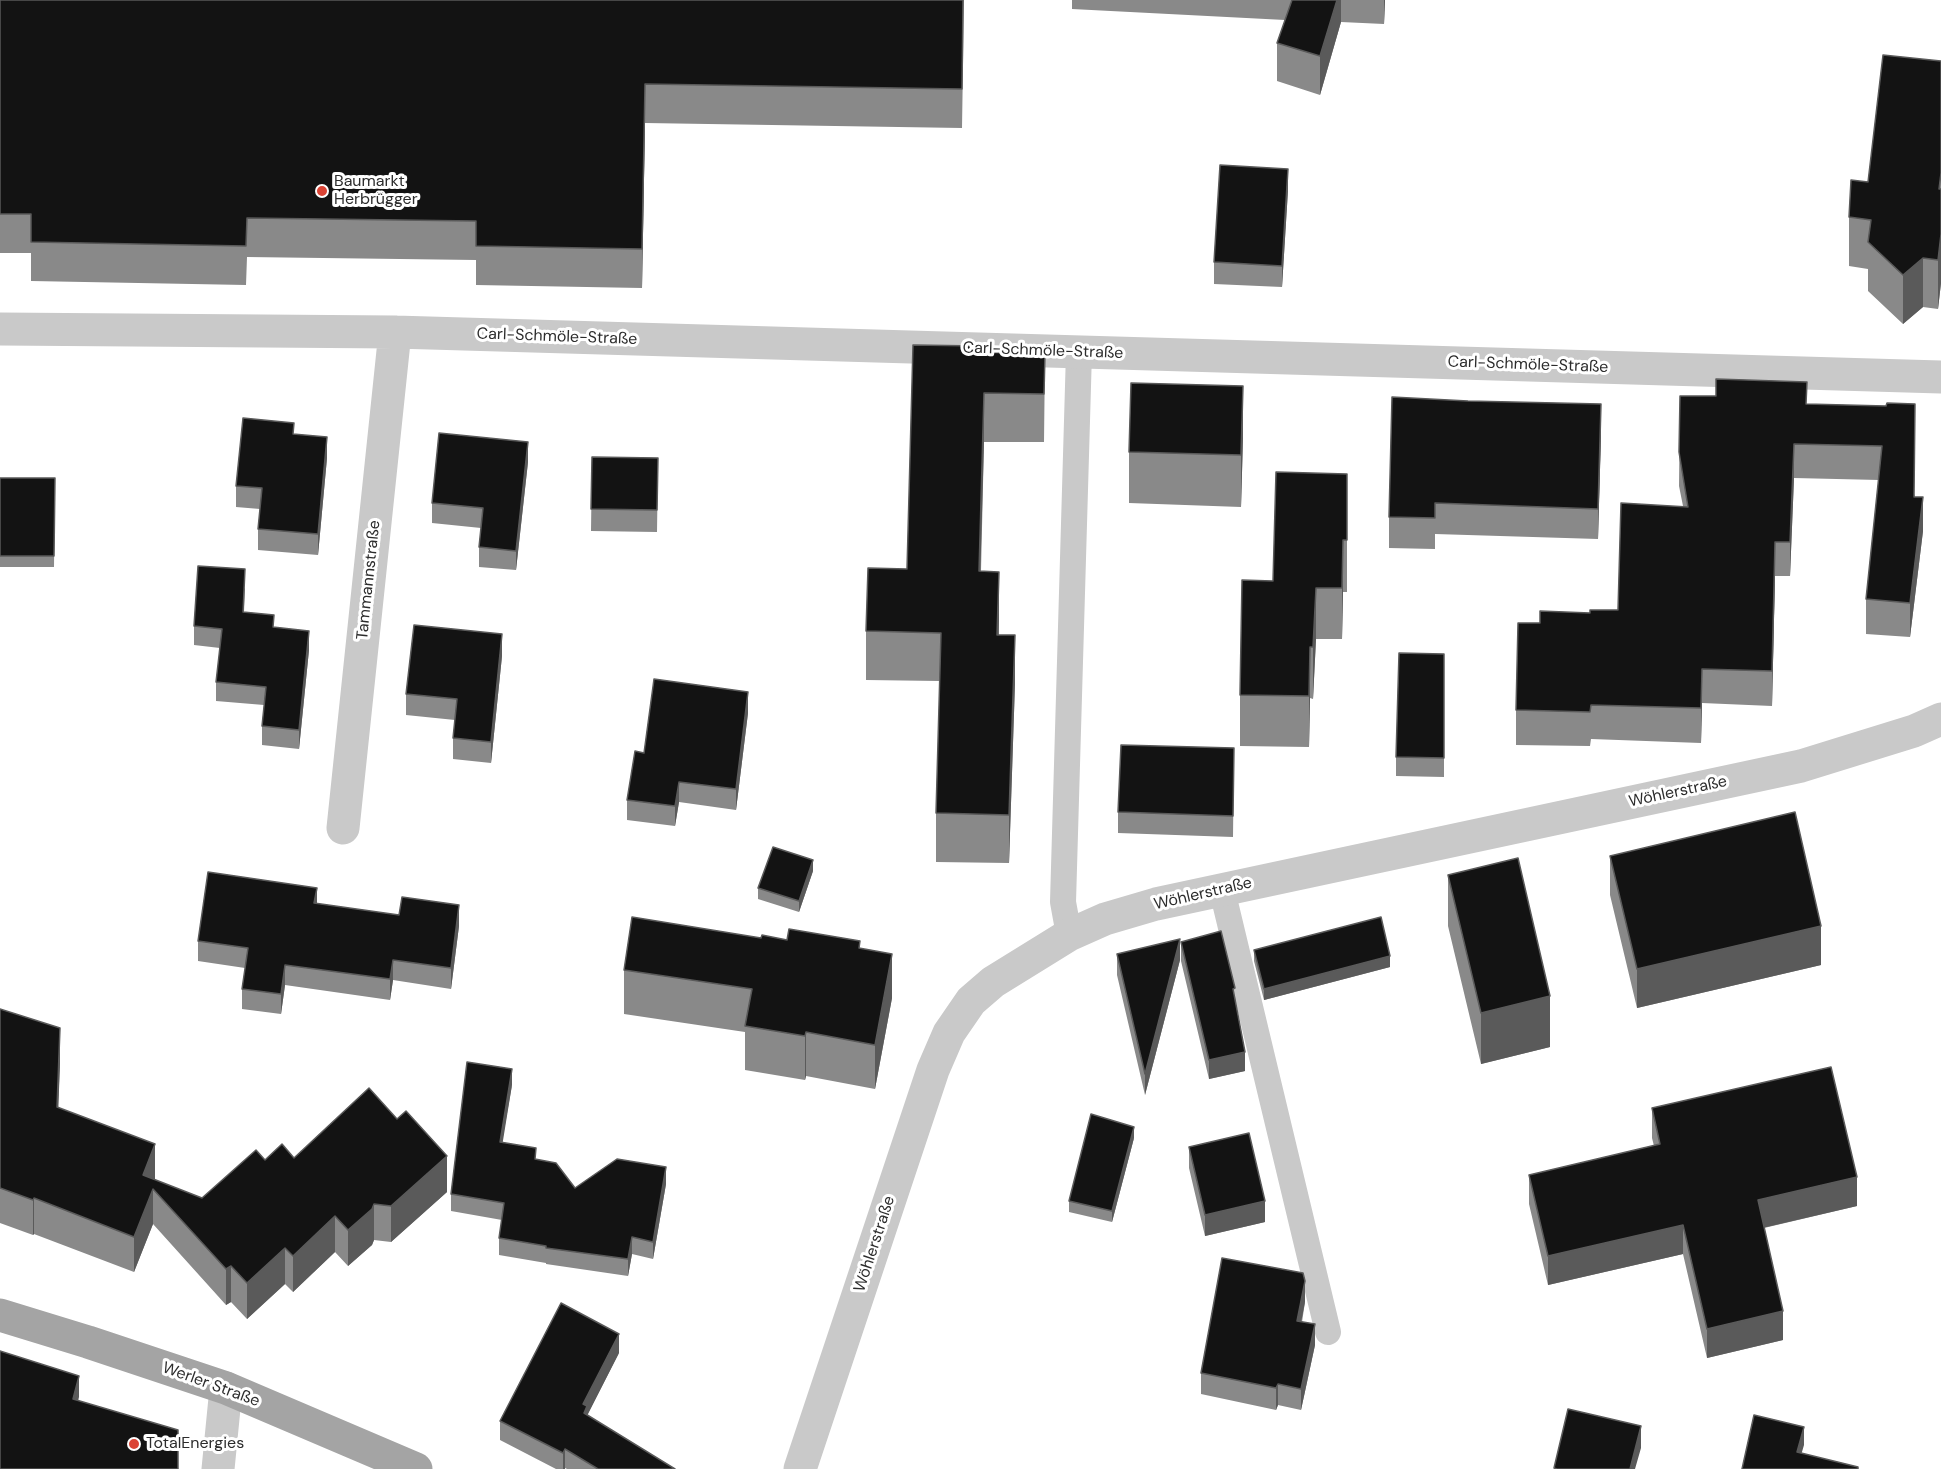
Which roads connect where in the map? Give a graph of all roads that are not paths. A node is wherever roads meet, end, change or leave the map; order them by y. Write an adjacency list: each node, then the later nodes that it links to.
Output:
1 (0, 329): 2 (street, Carl-Schmöle-Straße)
2 (395, 332): 3 (street, Carl-Schmöle-Straße); 6 (street, Tammannstraße)
3 (1079, 352): 4 (street, Carl-Schmöle-Straße); 8 (lane)
4 (1941, 377)
5 (1941, 719): 7 (street, Wöhlerstraße)
6 (343, 828)
7 (1222, 890): 8 (street, Wöhlerstraße); 10 (lane)
8 (1069, 935): 14 (street, Wöhlerstraße)
9 (0, 1315): 11 (main road, Werler Straße)
10 (1328, 1332)
11 (226, 1388): 12 (street); 13 (main road, Werler Straße)
12 (218, 1469)
13 (416, 1469)
14 (800, 1469)

